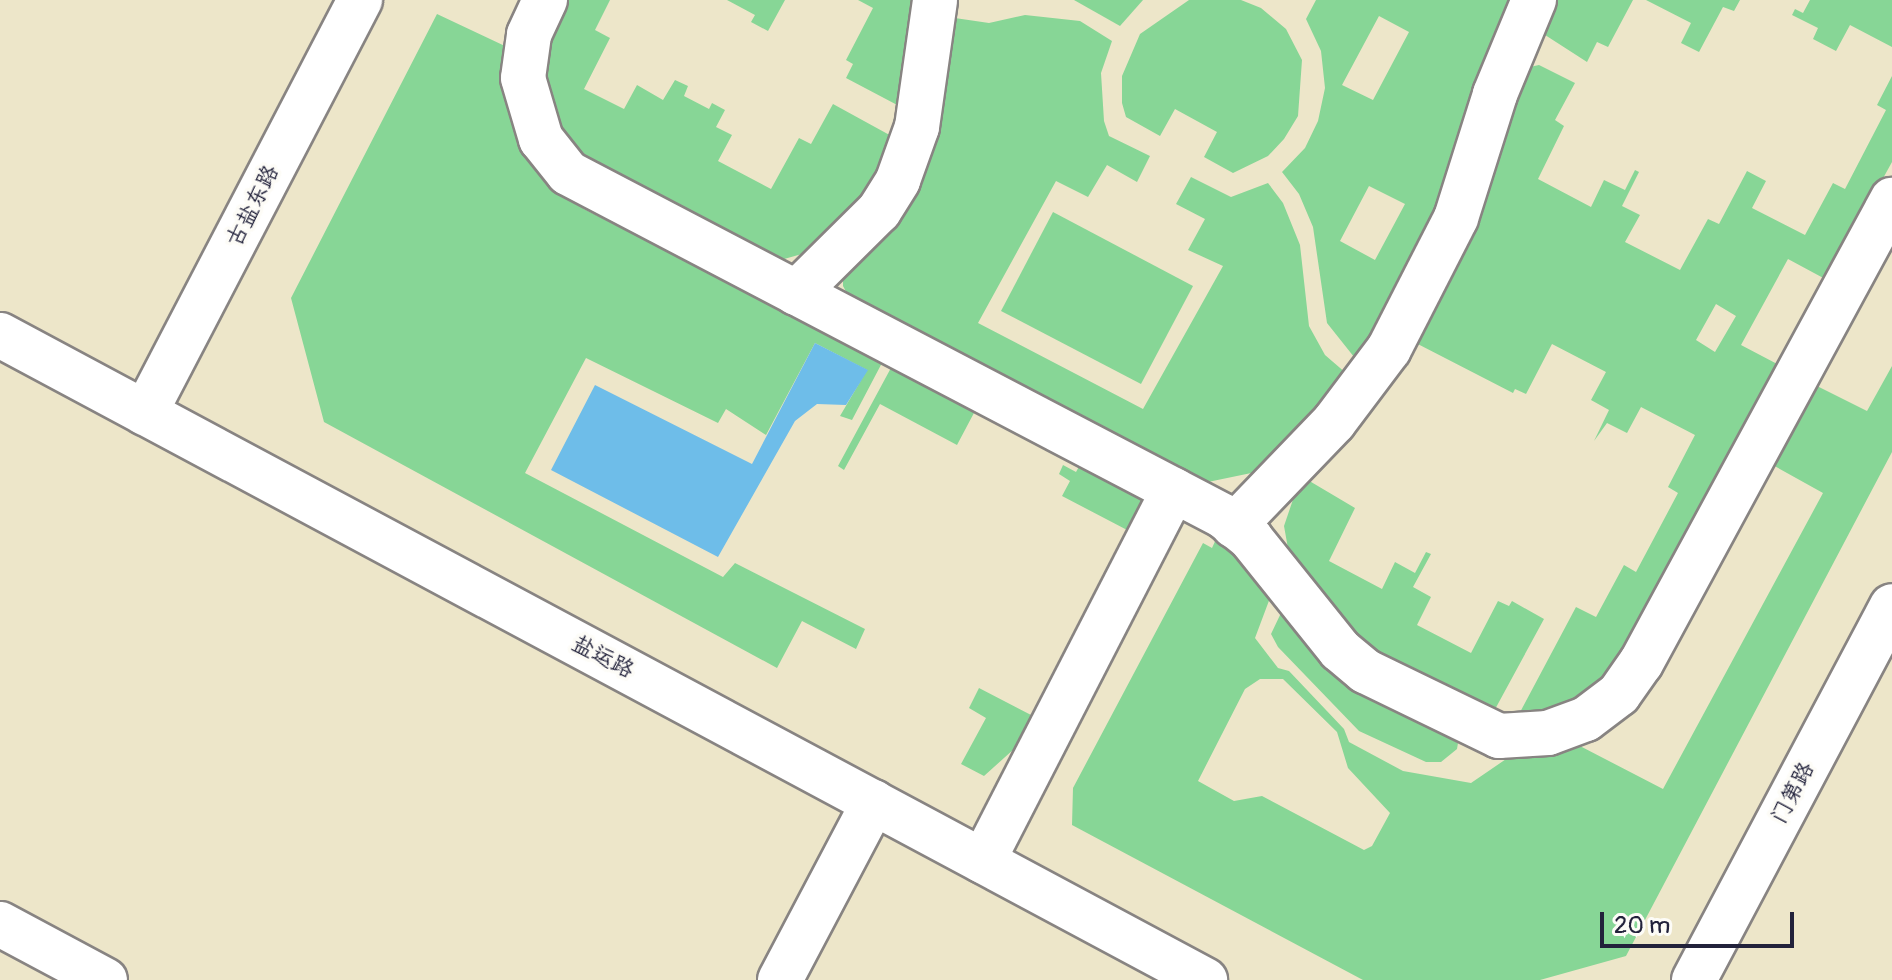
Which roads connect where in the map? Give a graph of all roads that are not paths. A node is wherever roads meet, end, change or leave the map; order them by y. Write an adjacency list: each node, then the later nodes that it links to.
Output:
1 (360, 0): 8 (street, 古盐东路)
2 (545, 0): 6 (street)
3 (935, 0): 6 (street)
4 (1534, 0): 10 (street)
5 (1892, 200): 10 (street)
6 (796, 293): 9 (street)
7 (0, 335): 8 (street, 盐运路)
8 (145, 413): 12 (street, 盐运路)
9 (1174, 490): 10 (street); 13 (street)
10 (1234, 526)
11 (1892, 606): 18 (street, 门第路)
12 (874, 802): 13 (street, 盐运路); 16 (street)
13 (983, 861): 17 (street, 盐运路)
14 (0, 924): 15 (street)
15 (105, 980)
16 (780, 980)
17 (1205, 980)
18 (1694, 980)

